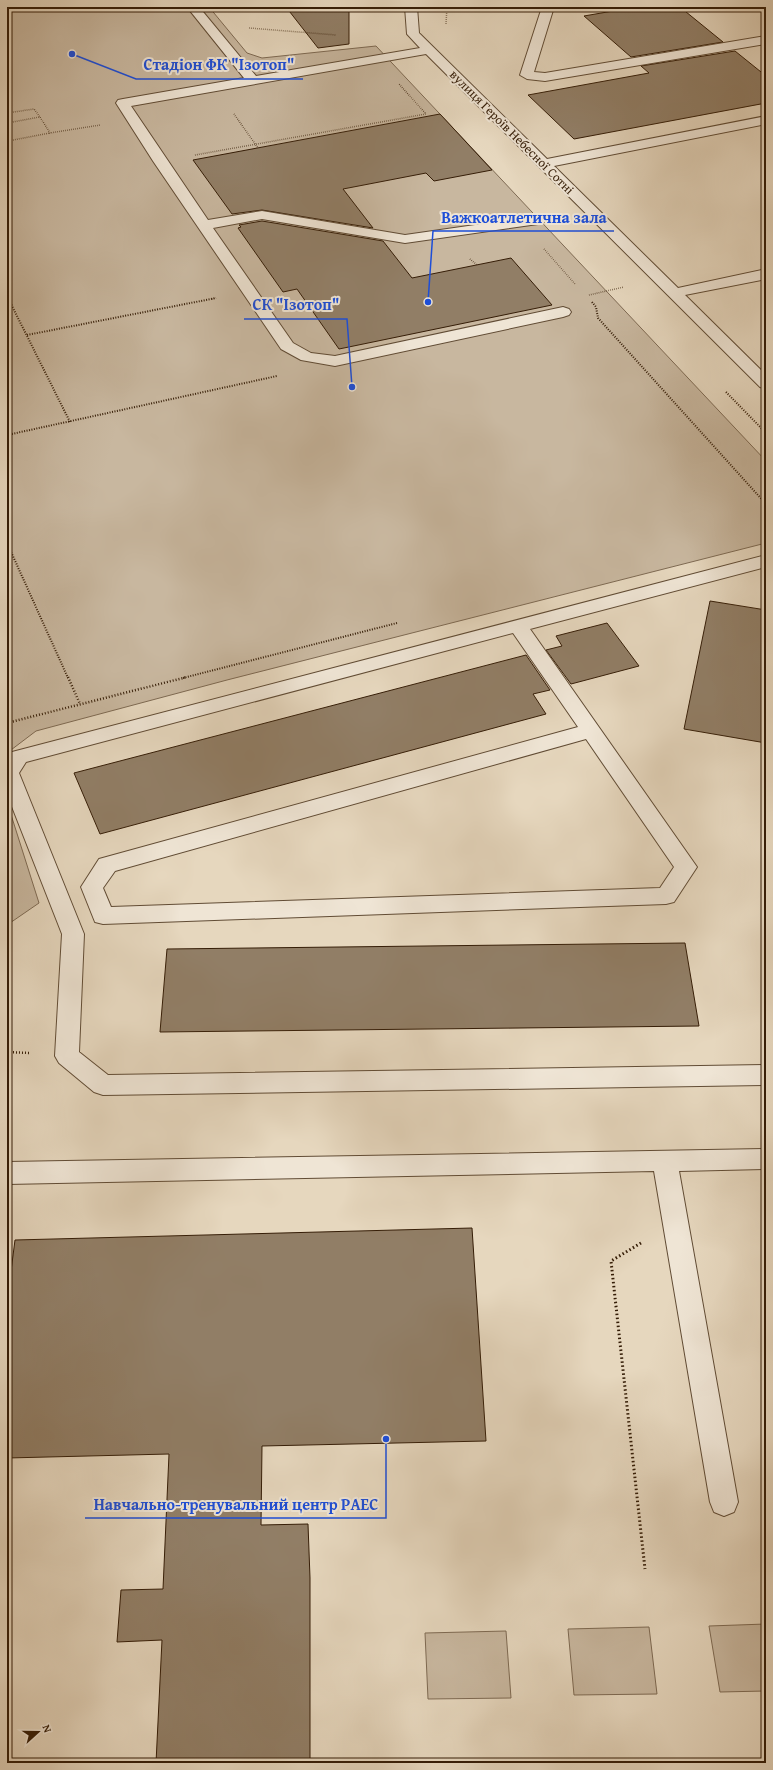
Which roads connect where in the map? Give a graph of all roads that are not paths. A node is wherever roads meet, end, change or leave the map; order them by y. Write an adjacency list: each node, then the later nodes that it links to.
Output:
1 (193, 7): 6 (street)
2 (411, 7): 5 (street, вулиця Героїв Небесної Сотні)
3 (548, 7): 4 (street)
4 (766, 40)
5 (429, 50): 6 (street); 8 (street, вулиця Героїв Небесної Сотні)
6 (253, 81): 10 (street)
7 (766, 120): 8 (street)
8 (545, 164): 12 (street, вулиця Героїв Небесної Сотні)
9 (538, 220): 10 (street)
10 (204, 225): 13 (street)
11 (766, 274): 12 (street)
12 (674, 293): 14 (street, вулиця Героїв Небесної Сотні)
13 (564, 312)
14 (739, 357): 15 (street); 16 (street, вулиця Героїв Небесної Сотні)
15 (766, 364)
16 (766, 384)
17 (766, 561): 18 (street)
18 (518, 626): 19 (street); 20 (street)
19 (590, 731): 19 (street)
20 (766, 1074)
21 (766, 1159): 22 (street)
22 (665, 1161): 23 (street); 24 (street)
23 (7, 1173)
24 (724, 1502)

